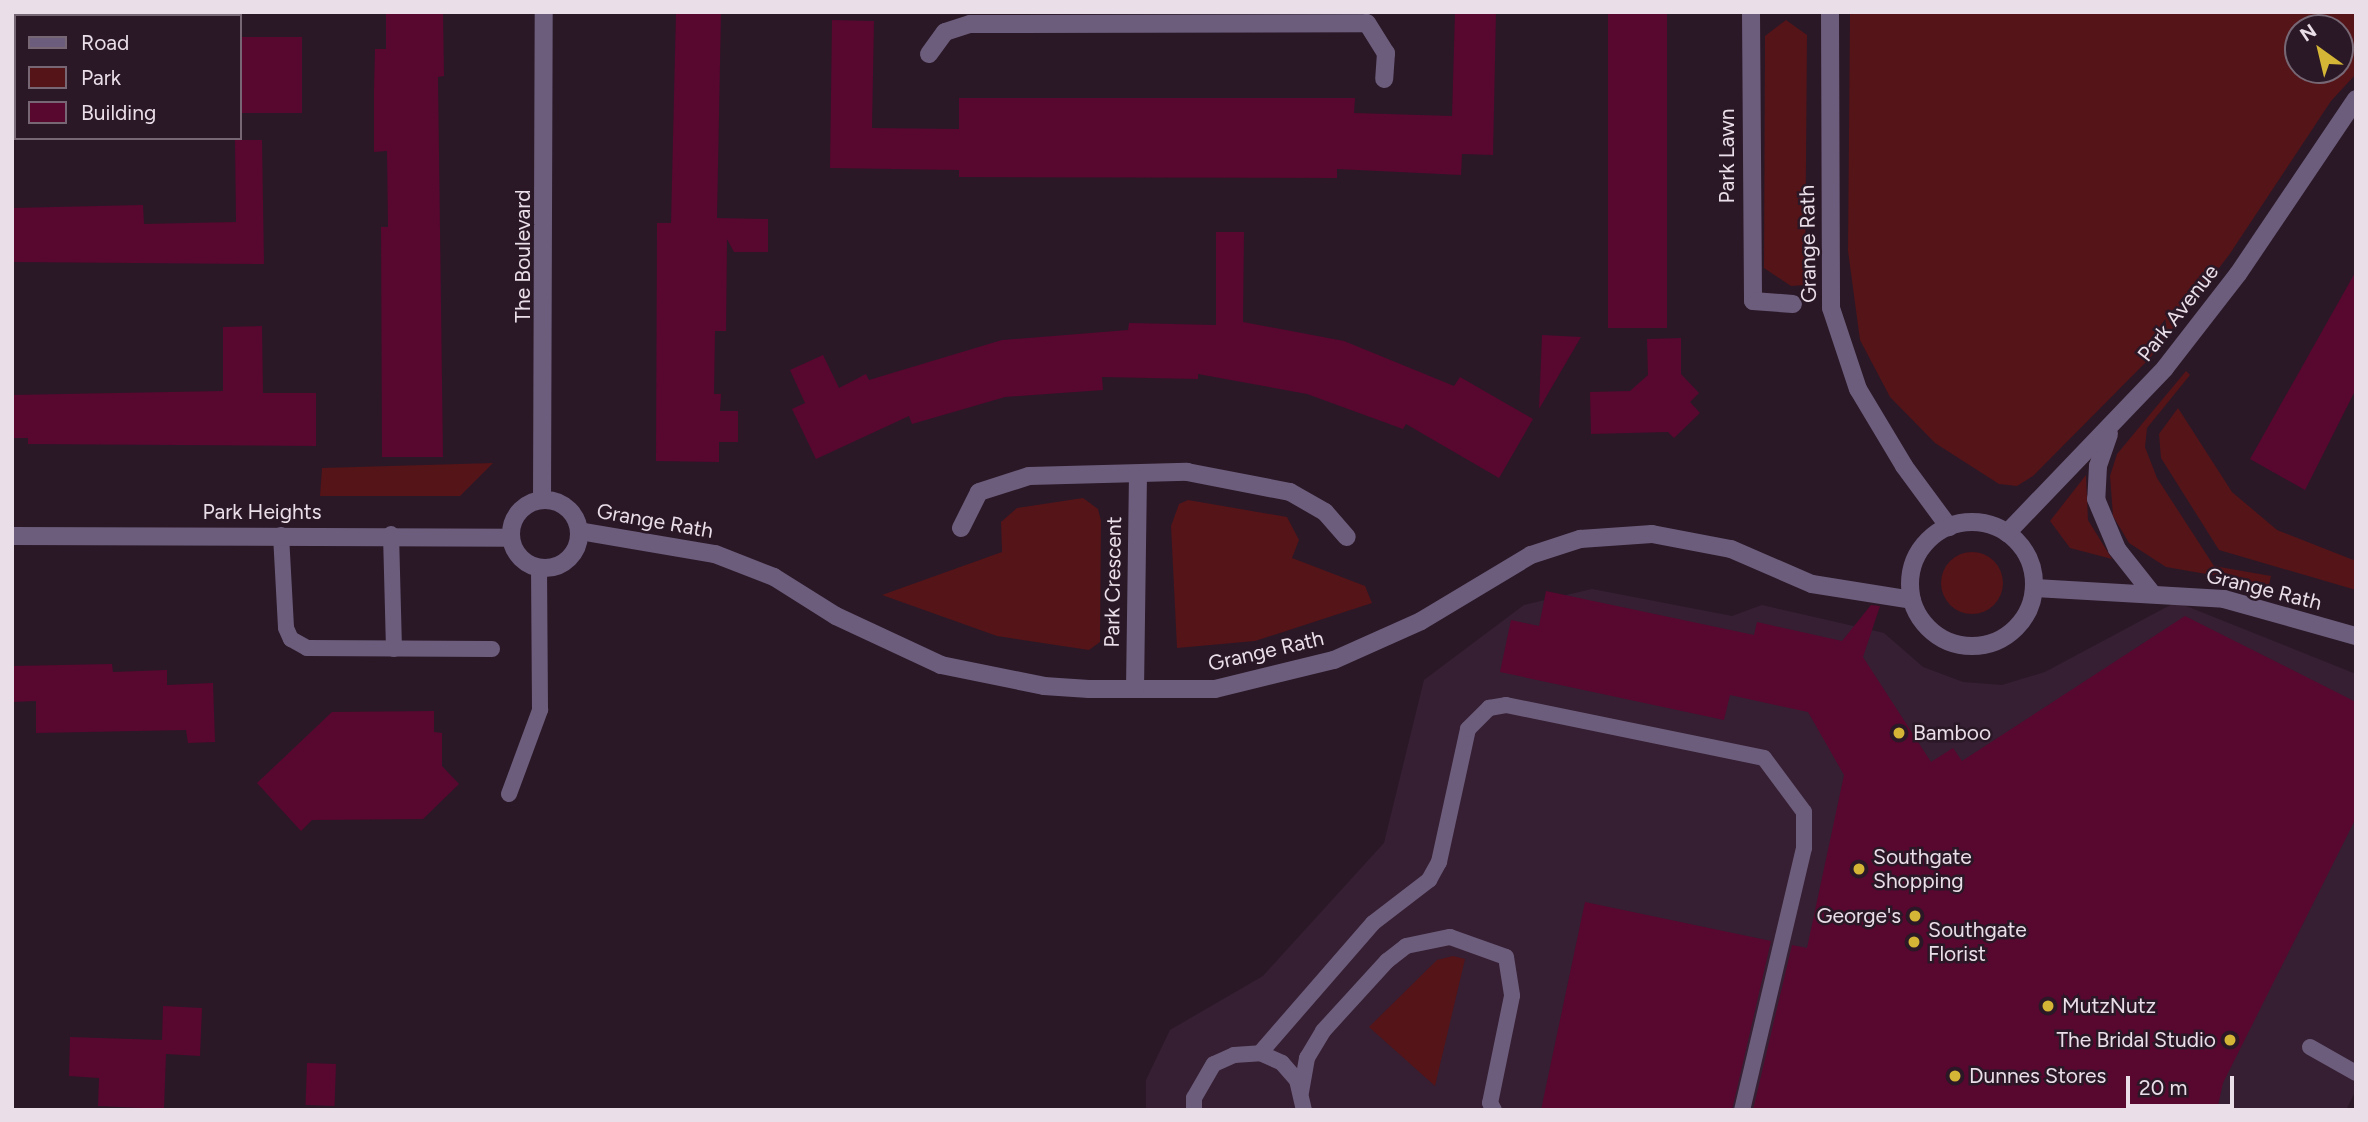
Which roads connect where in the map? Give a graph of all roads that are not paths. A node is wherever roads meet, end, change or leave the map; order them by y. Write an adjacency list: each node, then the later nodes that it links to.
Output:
1 (544, 12): 12 (street, The Boulevard)
2 (1751, 12): 9 (street, Park Lawn)
3 (1830, 12): 13 (street, Grange Rath)
4 (971, 18): 5 (street); 6 (street)
5 (1364, 18): 7 (street)
6 (929, 54)
7 (1384, 79)
8 (2356, 99): 10 (street, Park Avenue)
9 (1793, 304)
10 (2110, 431): 16 (street, Park Avenue); 24 (street)
11 (1138, 475): 14 (street); 20 (street); 29 (street, Park Crescent)
12 (542, 500): 15 (street, Grange Rath); 21 (street)
13 (1949, 527): 16 (street); 25 (street)
14 (961, 528)
15 (579, 531): 22 (street, Grange Rath); 29 (street, Grange Rath)
16 (2007, 533): 23 (street)
17 (391, 534): 18 (street, Park Heights); 21 (street, Park Heights); 27 (lane)
18 (281, 535): 19 (street, Park Heights); 27 (lane)
19 (12, 536)
20 (1347, 537)
21 (511, 538): 22 (street)
22 (539, 568): 30 (lane)
23 (2035, 588): 24 (street, Grange Rath); 25 (street)
24 (2151, 592): 26 (street, Grange Rath)
25 (1912, 600): 29 (street, Grange Rath)
26 (2356, 636)
27 (394, 649): 28 (lane)
28 (492, 649)
29 (1135, 689)
30 (509, 794)
31 (2310, 1047): 33 (lane)
32 (1260, 1054): 34 (lane); 35 (lane); 38 (lane)
33 (2356, 1073)
34 (1301, 1092): 36 (lane); 37 (lane)
35 (1194, 1110)
36 (1304, 1110)
37 (1493, 1110)
38 (1742, 1110)

